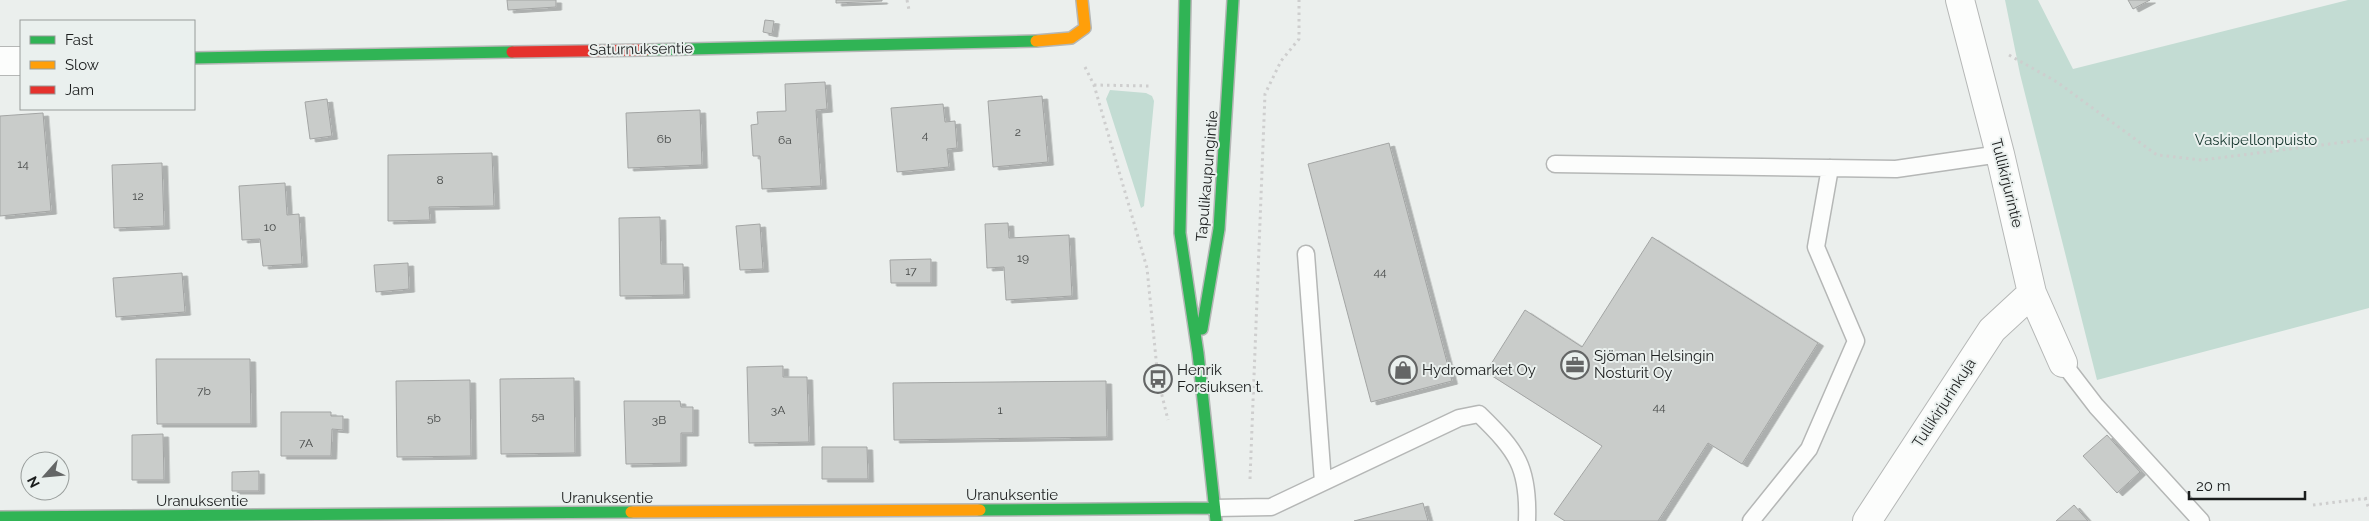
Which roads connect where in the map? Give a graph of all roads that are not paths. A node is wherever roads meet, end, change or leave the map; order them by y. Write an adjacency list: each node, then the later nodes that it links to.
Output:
1 (1082, 0): 5 (street, Saturnuksentie)
2 (1185, 0): 13 (street, Tapulikaupungintie)
3 (1233, 0): 13 (street, Tapulikaupungintie)
4 (1960, 0): 8 (street, Tullikirjurintie)
5 (195, 58)
6 (0, 61): 7 (street)
7 (20, 61)
8 (2000, 154): 10 (lane); 12 (street, Tullikirjurintie)
9 (1556, 164): 10 (lane)
10 (1830, 168): 20 (lane)
11 (1306, 254): 15 (lane)
12 (2032, 293): 14 (street, Tullikirjurintie); 21 (street, Tullikirjurinkuja)
13 (1198, 353): 16 (street, Tapulikaupungintie)
14 (2064, 363): 22 (lane)
15 (1323, 482): 17 (lane); 19 (lane)
16 (1215, 514): 17 (lane); 18 (street, Uranuksentie)
17 (1273, 514)
18 (0, 517)
19 (1527, 521)
20 (1751, 521)
21 (1867, 521)
22 (2200, 521)

